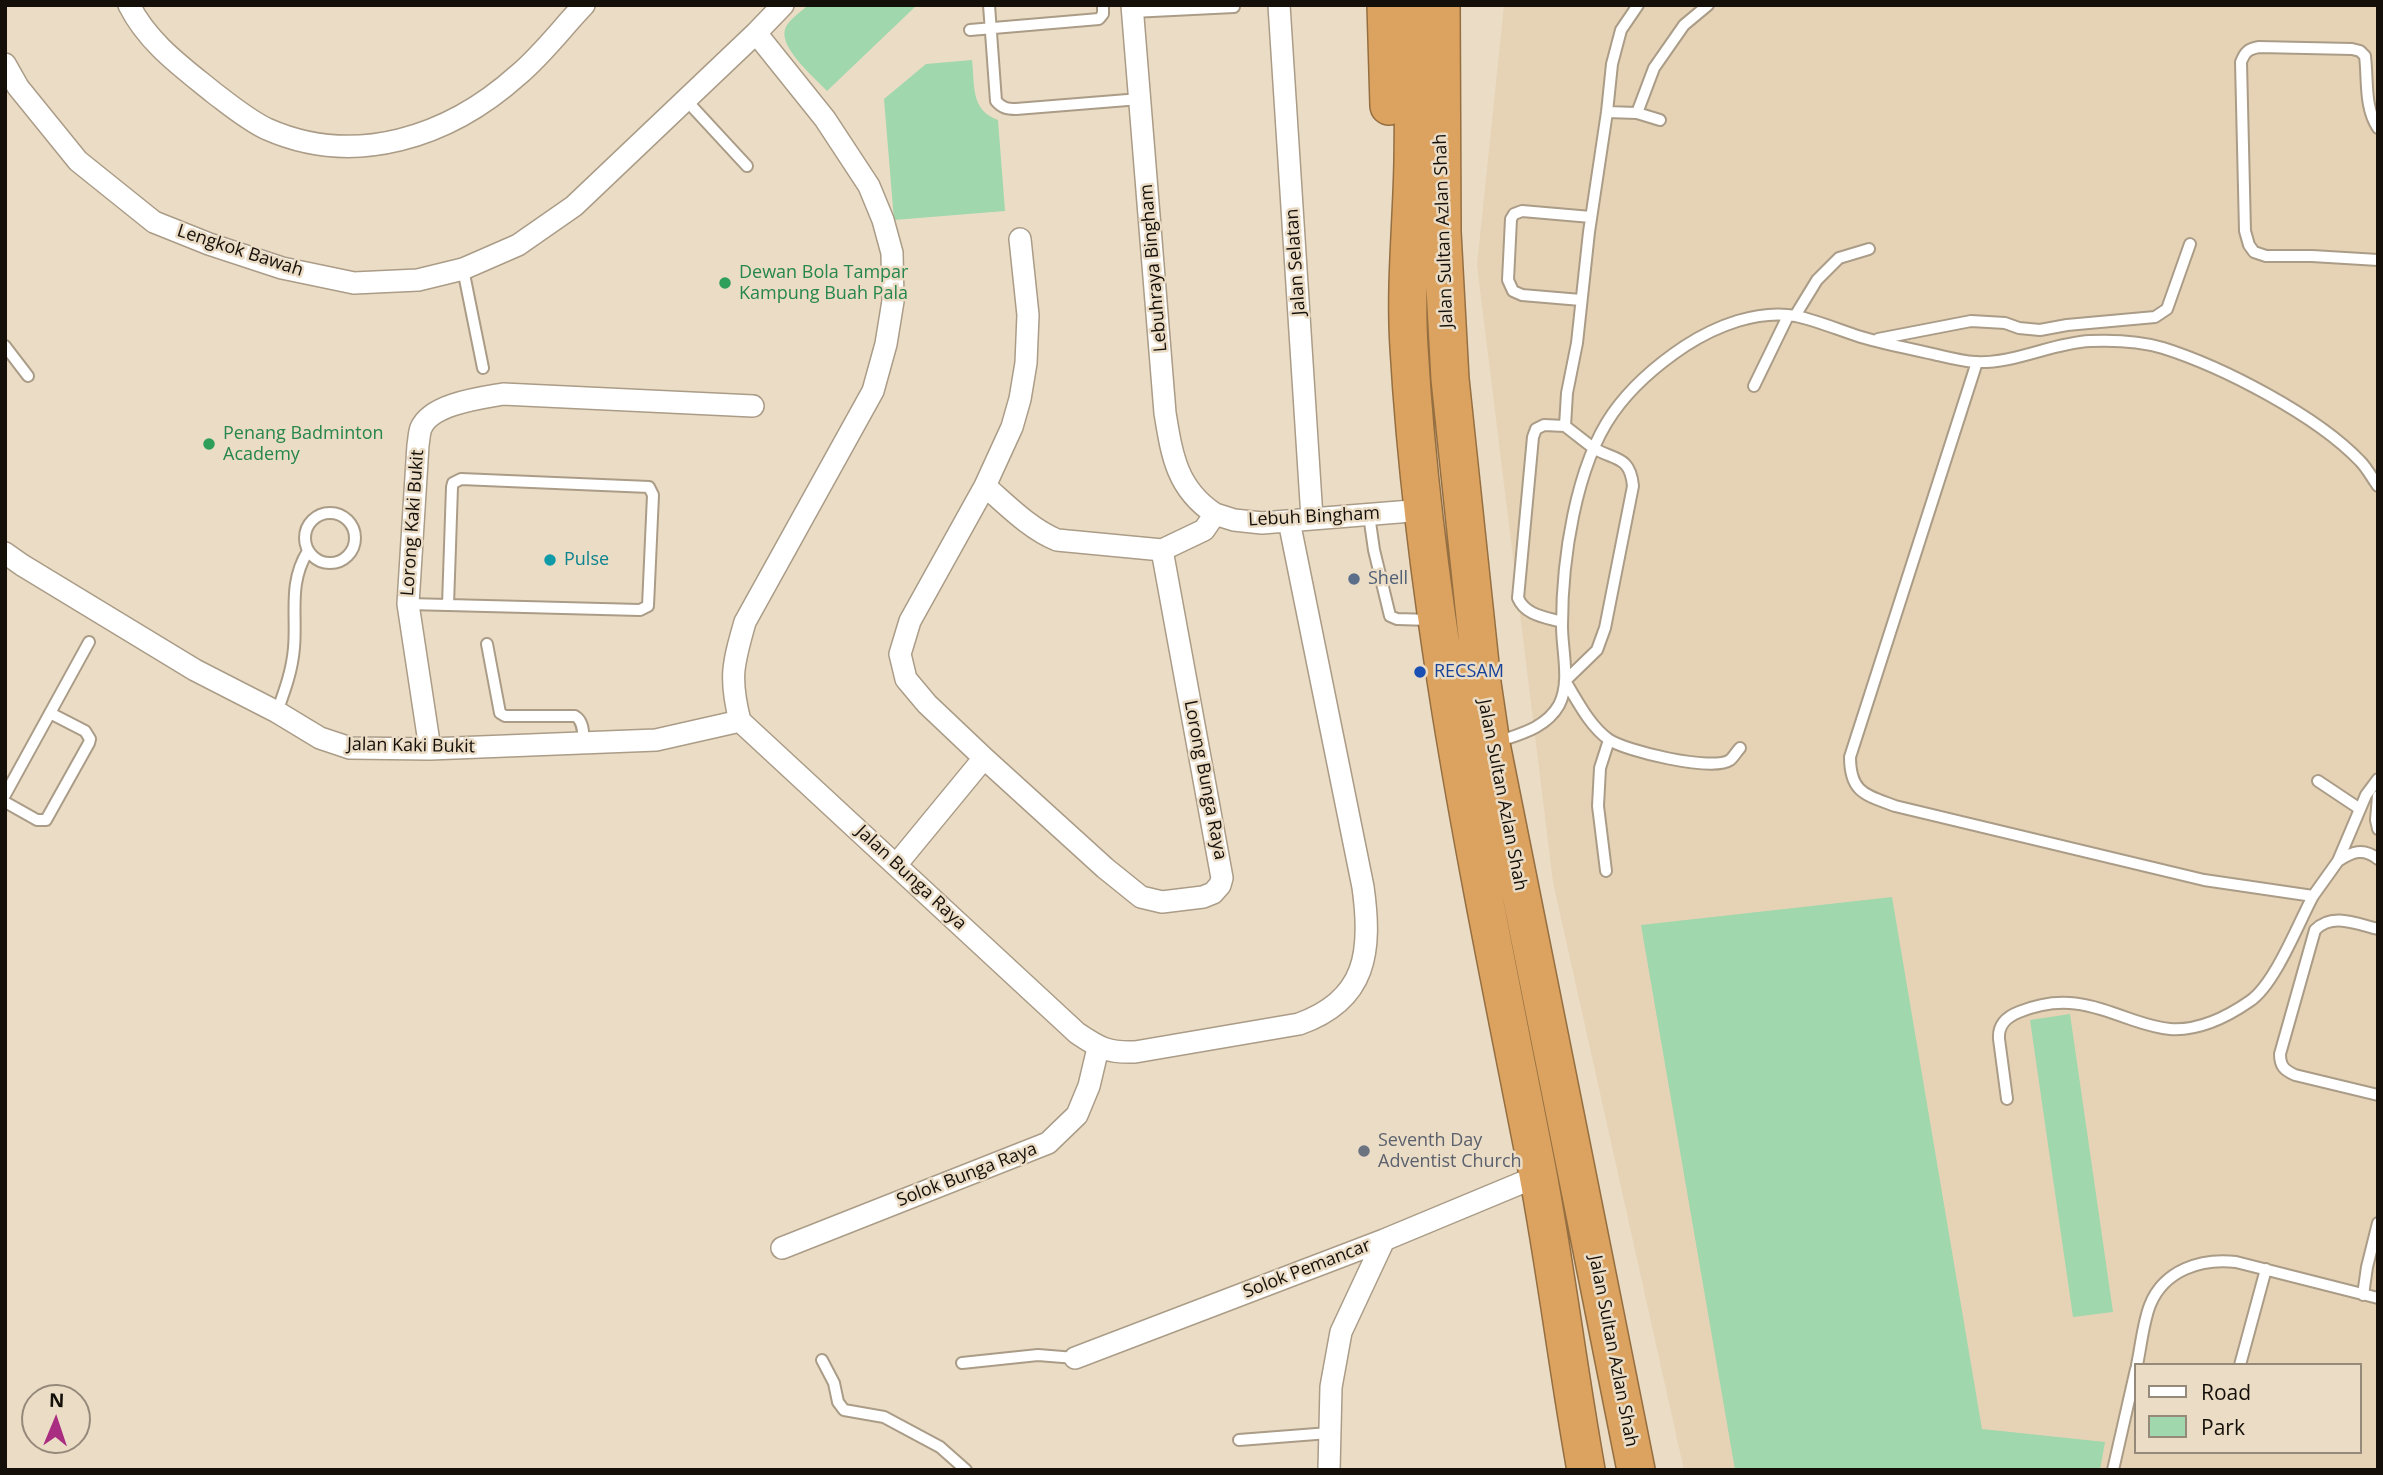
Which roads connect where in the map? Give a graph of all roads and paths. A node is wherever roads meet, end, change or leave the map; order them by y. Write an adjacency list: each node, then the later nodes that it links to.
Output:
1 (129, 5): 2 (street)
2 (584, 5)
3 (783, 5): 17 (street, Lengkok Bawah)
4 (989, 5): 15 (lane)
5 (1102, 5): 15 (lane)
6 (1279, 5): 51 (street, Jalan Selatan)
7 (1386, 5): 34 (highway)
8 (1413, 5): 19 (highway)
9 (1441, 5): 19 (highway)
10 (1462, 5): 28 (highway)
11 (1638, 5): 22 (lane)
12 (1708, 5): 23 (lane)
13 (1234, 7): 14 (lane)
14 (1132, 9): 20 (street, Lebuhraya Bingham)
15 (991, 29): 16 (lane); 20 (lane)
16 (970, 30)
17 (756, 33): 21 (street, Lengkok Bawah); 65 (street)
18 (5, 64): 33 (street, Lengkok Bawah)
19 (1427, 68): 28 (highway, Jalan Sultan Azlan Shah); 34 (highway, Jalan Sultan Azlan Shah)
20 (1140, 99): 49 (street, Lebuhraya Bingham)
21 (686, 100): 26 (lane); 33 (street, Lengkok Bawah)
22 (1607, 112): 23 (lane); 27 (lane)
23 (1637, 113): 24 (lane)
24 (1660, 120)
25 (2378, 128): 32 (lane)
26 (747, 166)
27 (1591, 217): 35 (lane); 35 (lane)
28 (1442, 232): 68 (highway, Jalan Sultan Azlan Shah)
29 (1020, 239): 46 (street, Lorong Bunga Raya)
30 (2190, 244): 37 (lane)
31 (1869, 249): 36 (lane)
32 (2378, 260)
33 (463, 269): 40 (lane)
34 (1407, 291): 48 (highway, Jalan Sultan Azlan Shah)
35 (1581, 300): 44 (lane)
36 (1791, 316): 37 (lane); 42 (lane); 45 (lane)
37 (1872, 340): 39 (lane)
38 (5, 346): 41 (lane)
39 (1977, 362): 47 (lane); 83 (lane)
40 (483, 368)
41 (28, 376)
42 (1754, 386)
43 (753, 406): 56 (street, Lorong Kaki Bukit)
44 (1565, 426): 45 (lane); 59 (lane)
45 (1594, 448): 59 (lane); 62 (lane)
46 (985, 486): 53 (street); 71 (street, Lorong Bunga Raya)
47 (2378, 486)
48 (1424, 510): 50 (street, Lebuh Bingham); 58 (highway, Jalan Sultan Azlan Shah)
49 (1215, 513): 52 (street, Lebuh Bingham); 53 (street)
50 (1369, 515): 51 (street, Lebuh Bingham); 58 (lane)
51 (1312, 518): 52 (street, Lebuh Bingham)
52 (1289, 521): 85 (street)
53 (1162, 550): 71 (street, Lorong Bunga Raya)
54 (309, 551): 54 (lane); 63 (lane)
55 (5, 553): 63 (street, Jalan Kaki Bukit)
56 (408, 604): 57 (lane); 70 (street, Lorong Kaki Bukit)
57 (448, 605): 57 (lane)
58 (1438, 620): 88 (highway, Jalan Sultan Azlan Shah)
59 (1562, 622): 62 (lane)
60 (89, 642): 64 (lane)
61 (487, 644): 67 (lane)
62 (1565, 681): 66 (lane); 68 (lane)
63 (277, 712): 70 (street, Jalan Kaki Bukit)
64 (50, 713): 74 (lane); 76 (lane)
65 (740, 721): 67 (street, Jalan Kaki Bukit); 81 (street, Jalan Bunga Raya)
66 (1609, 740): 69 (lane); 82 (lane)
67 (584, 743): 70 (street, Jalan Kaki Bukit)
68 (1491, 744): 106 (highway, Jalan Sultan Azlan Shah)
69 (1740, 747)
70 (430, 749)
71 (984, 758): 81 (street)
72 (2378, 779): 77 (lane)
73 (2319, 781): 77 (lane)
74 (5, 795)
75 (2378, 796): 78 (lane)
76 (5, 802)
77 (2360, 809): 80 (lane)
78 (2378, 829)
79 (2378, 859): 80 (lane)
80 (2338, 861): 83 (lane)
81 (896, 865): 85 (street, Jalan Bunga Raya)
82 (1606, 871)
83 (2313, 896): 87 (lane)
84 (2378, 929): 86 (lane)
85 (1098, 1048): 91 (street, Solok Bunga Raya)
86 (2378, 1095)
87 (2007, 1099)
88 (1538, 1176): 90 (street, Solok Pemancar); 105 (highway, Jalan Sultan Azlan Shah)
89 (2378, 1223): 93 (lane)
90 (1384, 1240): 95 (street, Solok Pemancar); 101 (street)
91 (782, 1248)
92 (2266, 1269): 93 (lane); 97 (lane); 99 (lane)
93 (2363, 1294): 94 (lane)
94 (2378, 1298)
95 (1075, 1358): 98 (lane)
96 (822, 1360): 103 (lane)
97 (2241, 1360)
98 (962, 1363)
99 (2138, 1363)
100 (2134, 1394): 107 (lane)
101 (1329, 1433): 102 (lane); 104 (street)
102 (1239, 1440)
103 (966, 1470)
104 (1329, 1470)
105 (1587, 1470)
106 (1636, 1470)
107 (2113, 1470)

